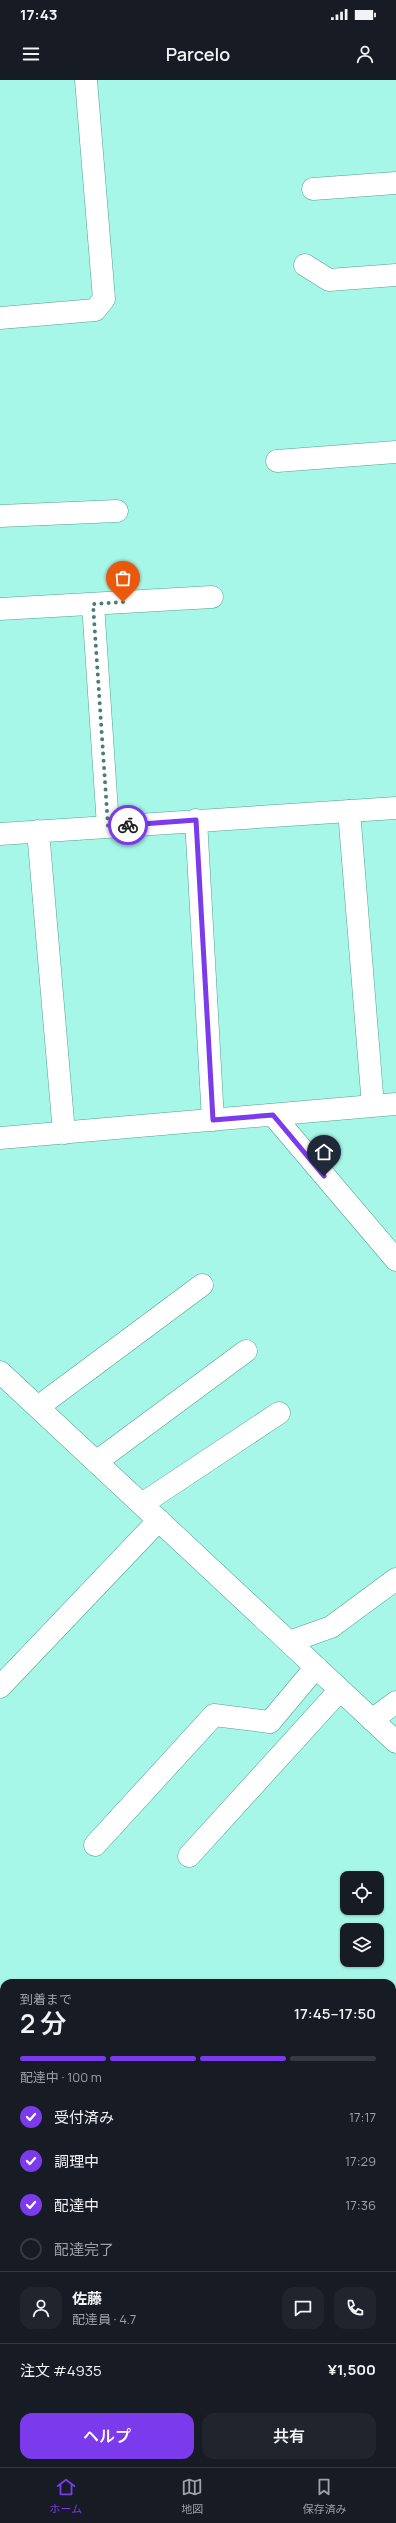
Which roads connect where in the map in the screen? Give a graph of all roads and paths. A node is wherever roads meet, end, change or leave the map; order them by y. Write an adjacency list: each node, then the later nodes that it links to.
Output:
1 (86, 80): 6 (street)
2 (396, 183): 3 (street)
3 (313, 188)
4 (304, 265): 5 (street)
5 (396, 275)
6 (0, 318)
7 (396, 452): 8 (street)
8 (277, 461)
9 (117, 510): 10 (street)
10 (0, 516)
11 (212, 597): 12 (street)
12 (93, 604): 13 (street); 17 (street)
13 (0, 609)
14 (396, 808): 15 (street)
15 (349, 811): 16 (street); 21 (street)
16 (196, 820): 17 (street); 23 (street)
17 (108, 826): 18 (street)
18 (38, 831): 19 (street); 24 (street)
19 (0, 834)
20 (396, 1104): 21 (street)
21 (373, 1106): 22 (street)
22 (273, 1115): 23 (street); 26 (street)
23 (213, 1120): 24 (street)
24 (64, 1133): 25 (street)
25 (0, 1138)
26 (396, 1260)
27 (202, 1285): 30 (street)
28 (246, 1351): 32 (street)
29 (0, 1372): 30 (street)
30 (38, 1407): 32 (street)
31 (279, 1413): 33 (street)
32 (96, 1462): 33 (street)
33 (142, 1504): 34 (street)
34 (159, 1520): 36 (street); 38 (street)
35 (396, 1579): 36 (street)
36 (289, 1642): 37 (street)
37 (316, 1667): 39 (street); 43 (street)
38 (0, 1687)
39 (340, 1690): 41 (street); 44 (street)
40 (396, 1702): 41 (street)
41 (372, 1720): 42 (street)
42 (396, 1742)
43 (95, 1845)
44 (189, 1856)

